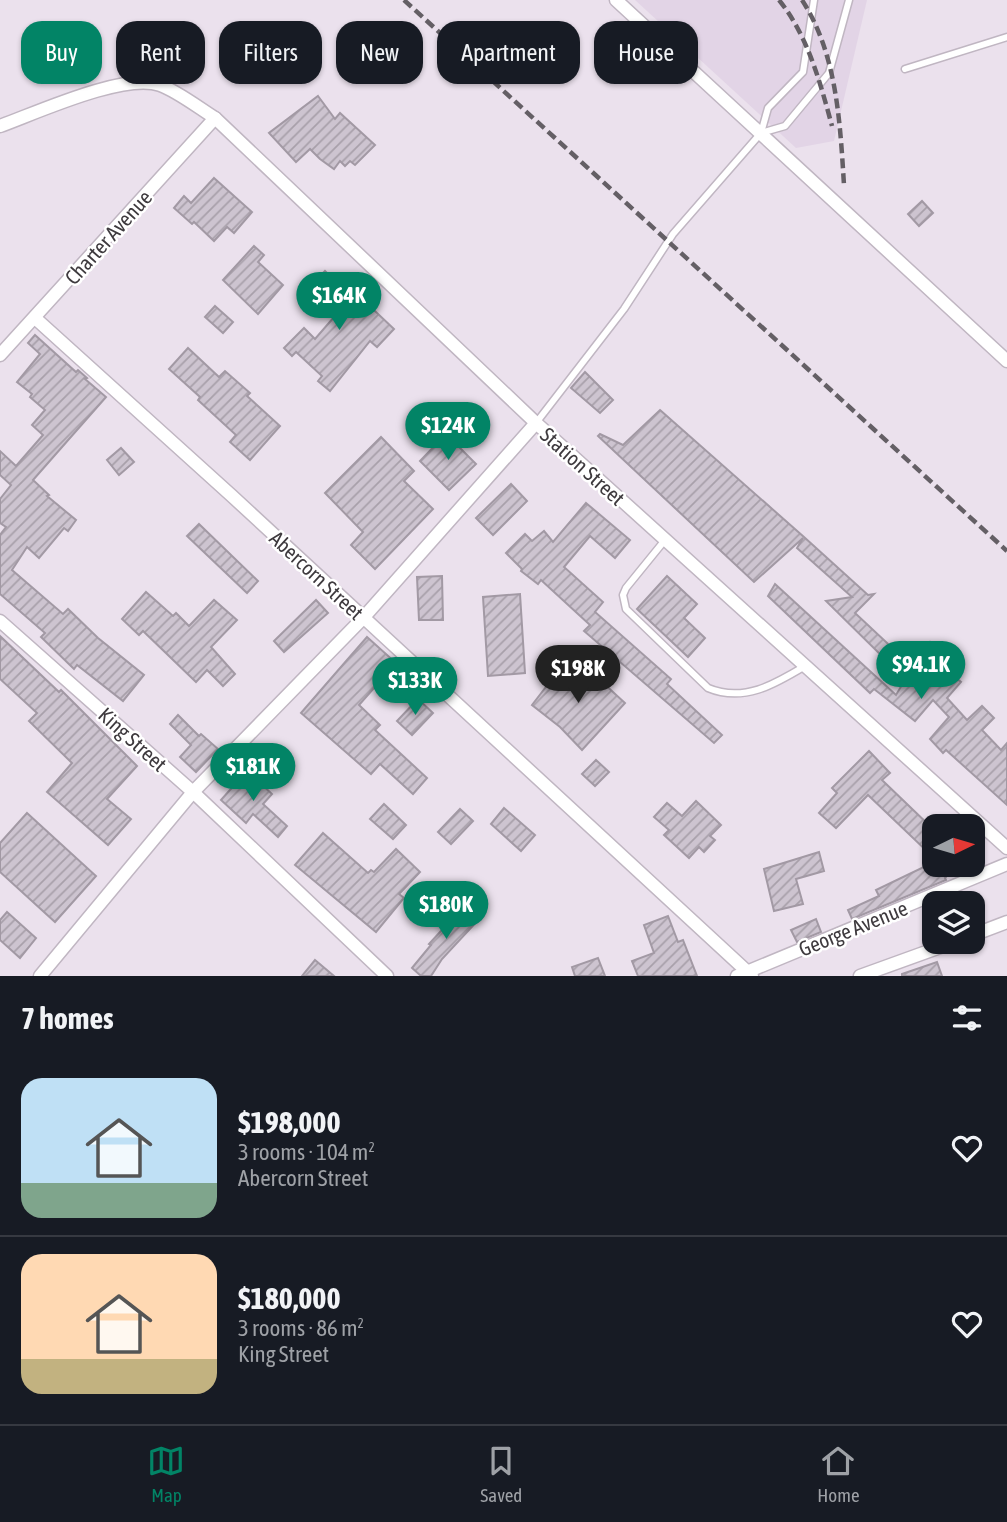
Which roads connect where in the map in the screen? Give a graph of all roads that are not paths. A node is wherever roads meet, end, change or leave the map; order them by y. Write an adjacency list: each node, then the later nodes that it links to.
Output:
1 (616, 0): 8 (street)
2 (814, 0): 8 (lane)
3 (849, 0): 8 (lane)
4 (1007, 37): 5 (lane)
5 (905, 69)
6 (215, 118): 7 (street, Station Street); 9 (street, Charter Avenue); 12 (street, Station Street)
7 (0, 126)
8 (761, 133): 11 (street); 12 (lane)
9 (34, 317): 10 (street, Charter Avenue); 14 (street, Abercorn Street)
10 (0, 355)
11 (1007, 361)
12 (536, 424): 13 (street, Station Street); 14 (street)
13 (665, 540): 16 (street, Station Street); 16 (lane)
14 (364, 618): 17 (street); 23 (street, Abercorn Street)
15 (0, 621): 17 (street, King Street)
16 (805, 666): 18 (street, Station Street)
17 (193, 792): 24 (street); 25 (street, King Street)
18 (1007, 848)
19 (1007, 864): 23 (street, George Avenue)
20 (1007, 922): 21 (street)
21 (985, 930)
22 (922, 954): 26 (street)
23 (746, 974)
24 (40, 976)
25 (387, 976)
26 (860, 976)

